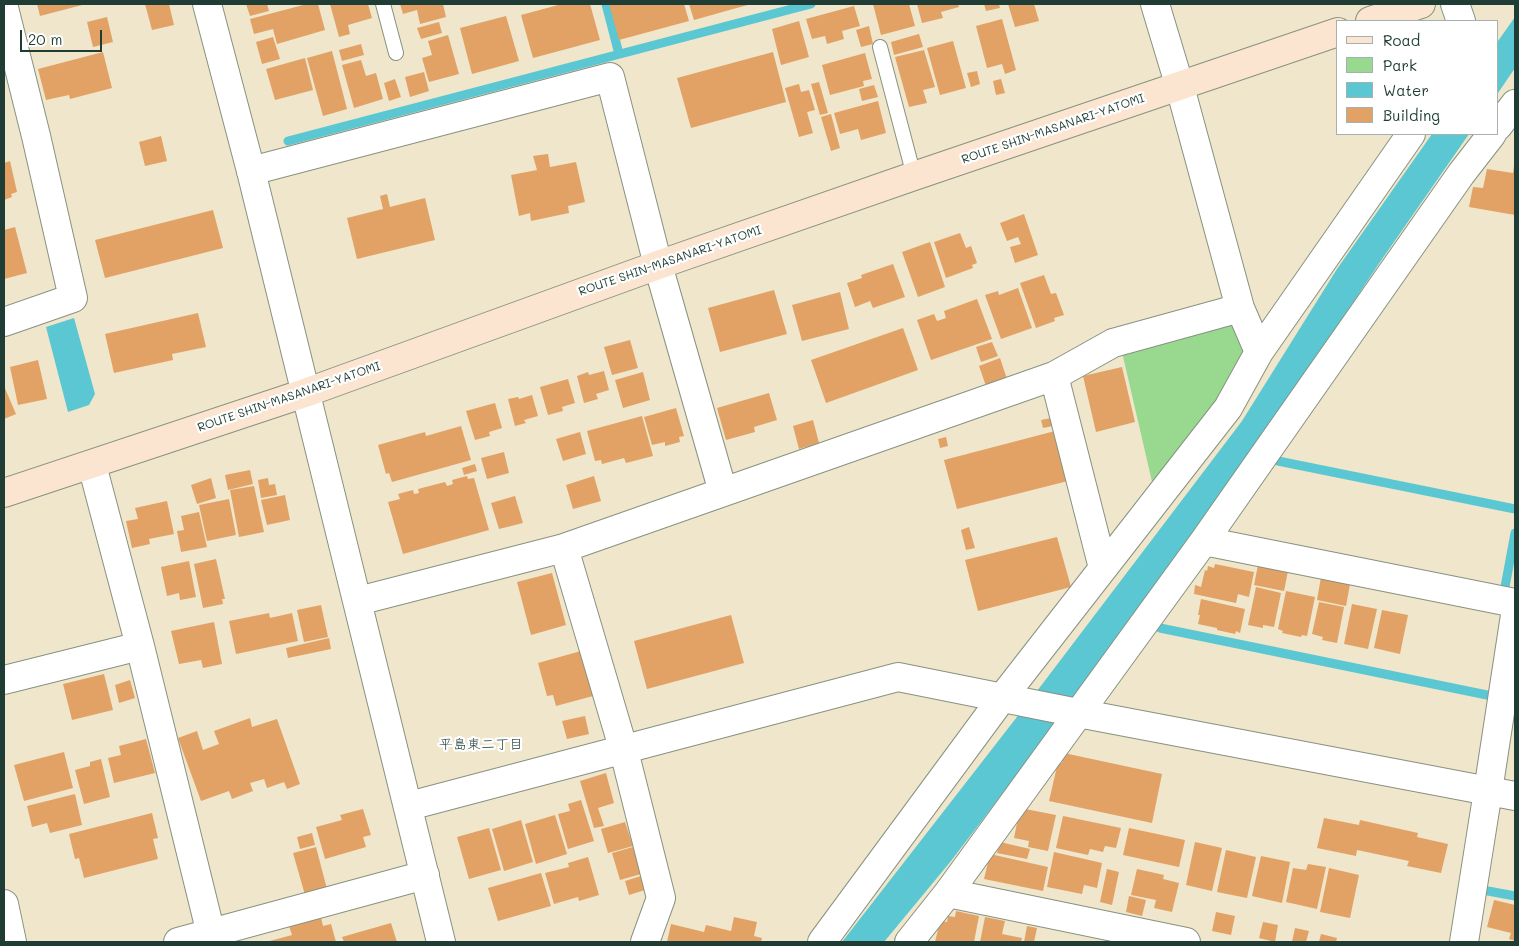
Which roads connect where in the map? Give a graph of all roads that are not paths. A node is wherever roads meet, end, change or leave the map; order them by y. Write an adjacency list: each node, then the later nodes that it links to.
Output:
1 (207, 4): 17 (street)
2 (383, 4): 11 (lane)
3 (1155, 4): 12 (street)
4 (1421, 4): 7 (main road)
5 (1455, 4): 8 (street)
6 (4, 9): 21 (street)
7 (1373, 20)
8 (1461, 20)
9 (1336, 33): 12 (main road, ROUTE SHIN-MASANARI-YATOMI)
10 (880, 48): 18 (lane)
11 (396, 52)
12 (1180, 86): 18 (main road, ROUTE SHIN-MASANARI-YATOMI); 20 (street)
13 (1515, 104): 14 (street)
14 (1499, 125)
15 (1410, 135): 22 (street)
16 (1491, 135): 28 (street)
17 (251, 171): 19 (street); 24 (street)
18 (914, 176): 19 (main road, ROUTE SHIN-MASANARI-YATOMI)
19 (658, 265): 24 (main road, ROUTE SHIN-MASANARI-YATOMI); 26 (street)
20 (1240, 308): 22 (street); 23 (street)
21 (4, 322)
22 (1259, 352): 30 (street)
23 (1054, 376): 26 (street); 30 (street)
24 (305, 393): 25 (main road, ROUTE SHIN-MASANARI-YATOMI); 31 (street)
25 (92, 465): 27 (main road, ROUTE SHIN-MASANARI-YATOMI); 34 (street)
26 (723, 492): 29 (street)
27 (4, 493)
28 (1204, 541): 32 (street); 37 (street)
29 (564, 548): 31 (street); 38 (street)
30 (1102, 568): 36 (street)
31 (358, 601): 41 (street)
32 (1515, 603)
33 (1515, 616): 39 (street)
34 (140, 646): 35 (street); 45 (street)
35 (4, 680)
36 (1002, 698): 37 (street); 38 (street); 50 (street)
37 (1078, 713): 39 (street); 43 (street)
38 (624, 750): 41 (street); 49 (street)
39 (1488, 791): 40 (street); 53 (street)
40 (1515, 796)
41 (409, 806): 42 (street)
42 (426, 875): 45 (street); 48 (street)
43 (948, 893): 51 (street); 52 (street)
44 (4, 904): 46 (street)
45 (212, 938): 47 (street)
46 (12, 942)
47 (178, 942)
48 (441, 942)
49 (645, 942)
50 (822, 942)
51 (909, 942)
52 (1186, 942)
53 (1464, 942)

